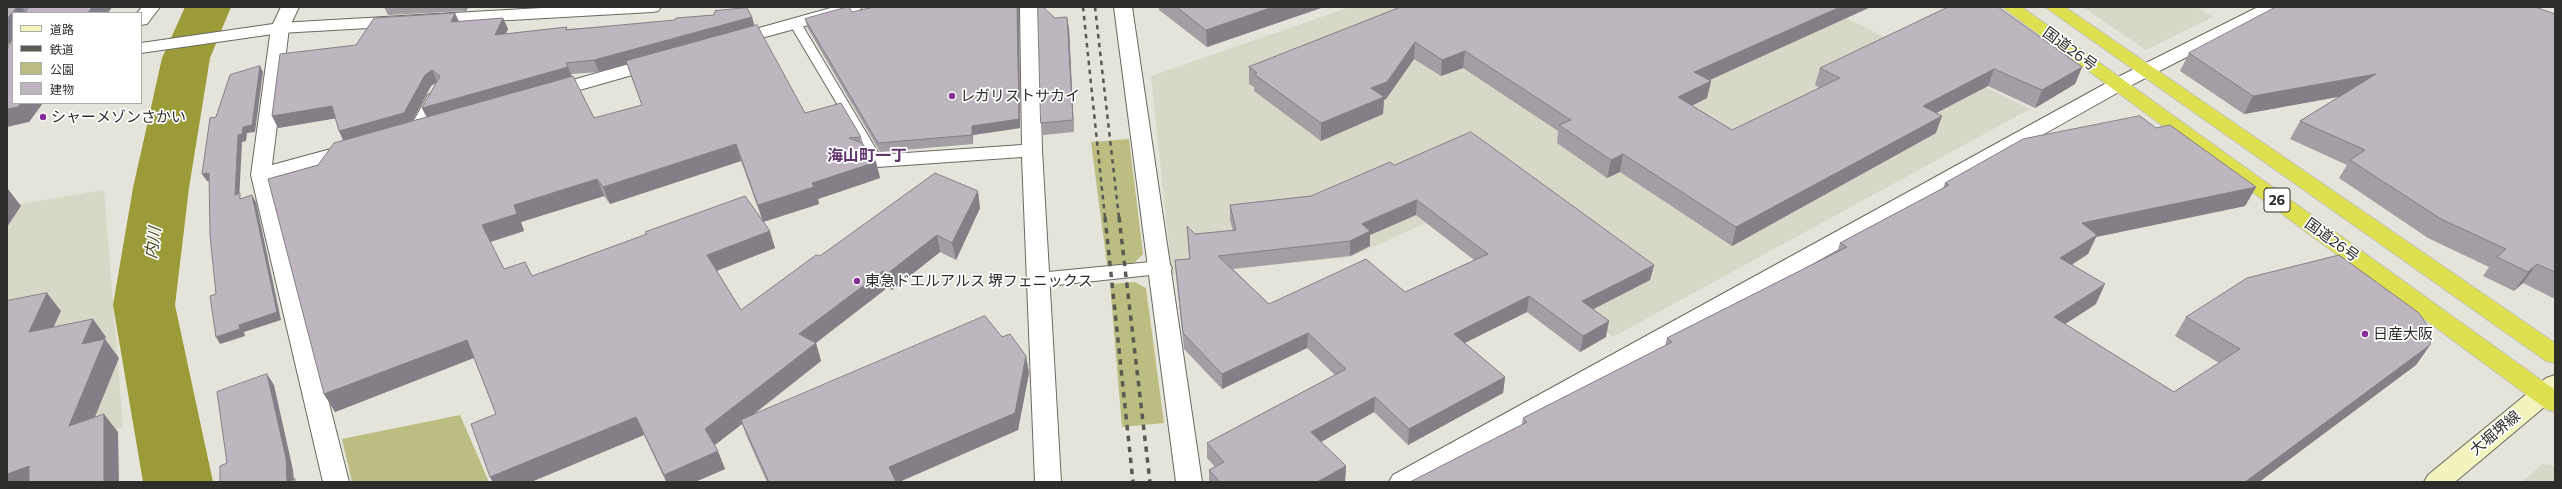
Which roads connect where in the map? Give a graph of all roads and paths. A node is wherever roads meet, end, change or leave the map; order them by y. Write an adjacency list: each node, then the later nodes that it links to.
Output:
1 (151, 7): 10 (street)
2 (290, 7): 12 (street)
3 (652, 7): 12 (street)
4 (853, 7): 11 (street)
5 (1029, 7): 23 (street)
6 (1123, 7): 26 (street)
7 (2011, 7): 17 (highway, 国道26号 / 26)
8 (2054, 7): 16 (highway, 国道26号 / 26)
9 (2271, 7): 16 (street)
10 (142, 19)
11 (789, 19): 13 (street); 24 (lane)
12 (280, 28): 14 (street); 25 (street)
13 (712, 46)
14 (142, 48)
15 (674, 57): 19 (street)
16 (2146, 70): 17 (street); 28 (highway, 国道26号 / 26)
17 (2119, 84): 29 (highway, 国道26号 / 26); 33 (street)
18 (438, 87): 21 (lane)
19 (528, 99)
20 (436, 125): 21 (street)
21 (406, 134)
22 (368, 144): 25 (street)
23 (1032, 150): 24 (street); 27 (street)
24 (877, 161)
25 (261, 175): 30 (street)
26 (1161, 268): 27 (street); 32 (street)
27 (1038, 280): 31 (street)
28 (2555, 355)
29 (2551, 394): 34 (main road, 大堀堺線)
30 (336, 482)
31 (1048, 482)
32 (1189, 482)
33 (1402, 482)
34 (2437, 482)

